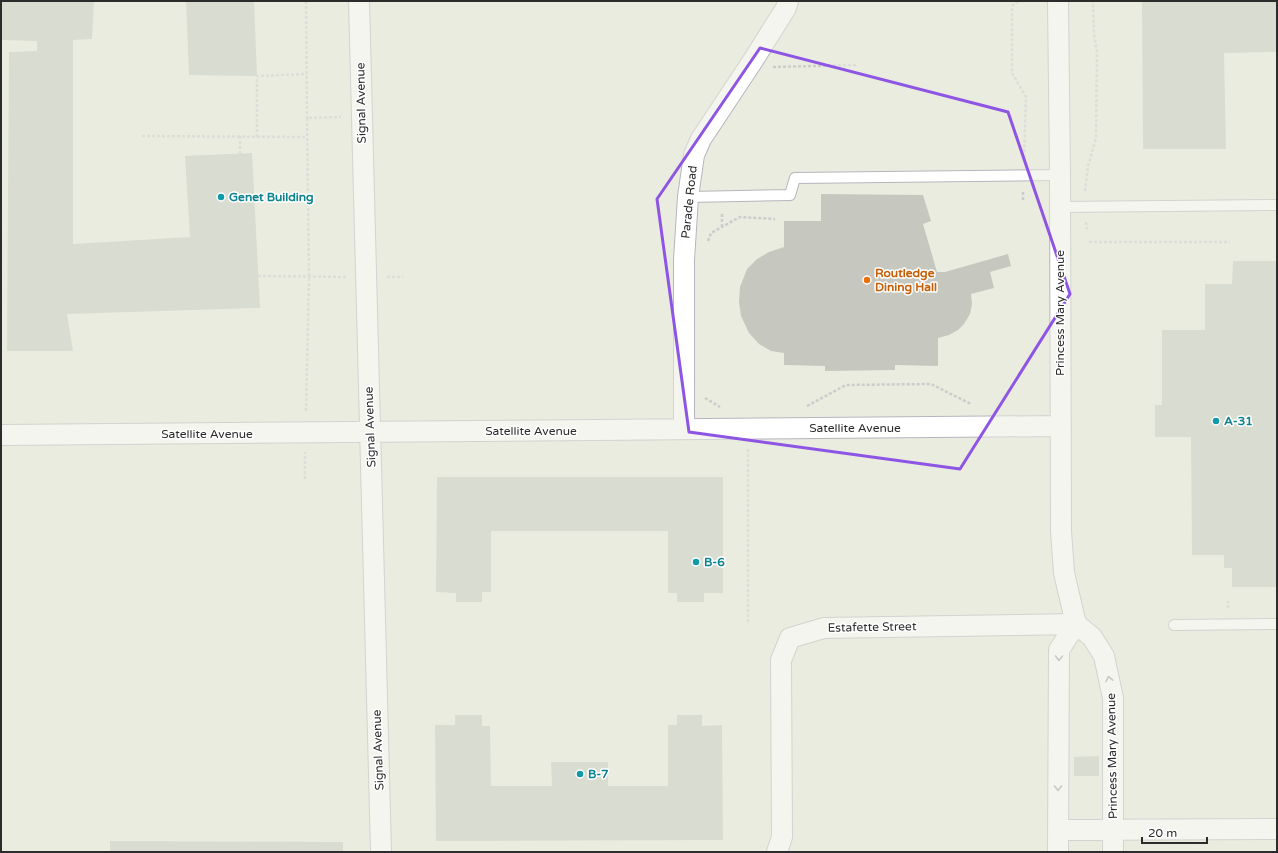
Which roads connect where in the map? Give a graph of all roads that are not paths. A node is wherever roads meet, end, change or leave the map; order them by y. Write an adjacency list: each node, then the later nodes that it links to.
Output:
1 (359, 1): 10 (street, Signal Avenue)
2 (788, 1): 5 (street, Parade Road)
3 (1058, 1): 4 (street, Princess Mary Avenue)
4 (1060, 174): 5 (lane); 7 (street, Princess Mary Avenue)
5 (688, 197): 9 (street, Parade Road)
6 (1277, 205): 7 (lane)
7 (1060, 207): 8 (street, Princess Mary Avenue)
8 (1061, 426): 9 (street, Satellite Avenue); 12 (street, Princess Mary Avenue)
9 (684, 430): 10 (street, Satellite Avenue)
10 (370, 432): 11 (street, Satellite Avenue); 18 (street, Signal Avenue)
11 (1, 435)
12 (1076, 624): 16 (street, one-way to 16); 17 (street, Princess Mary Avenue, one-way to 12); 19 (street, Estafette Street)
13 (1277, 624): 14 (lane)
14 (1174, 625)
15 (1277, 829): 17 (street)
16 (1058, 830): 17 (street); 20 (street)
17 (1113, 830): 21 (street, Princess Mary Avenue)
18 (381, 852)
19 (777, 852)
20 (1058, 852)
21 (1113, 852)

